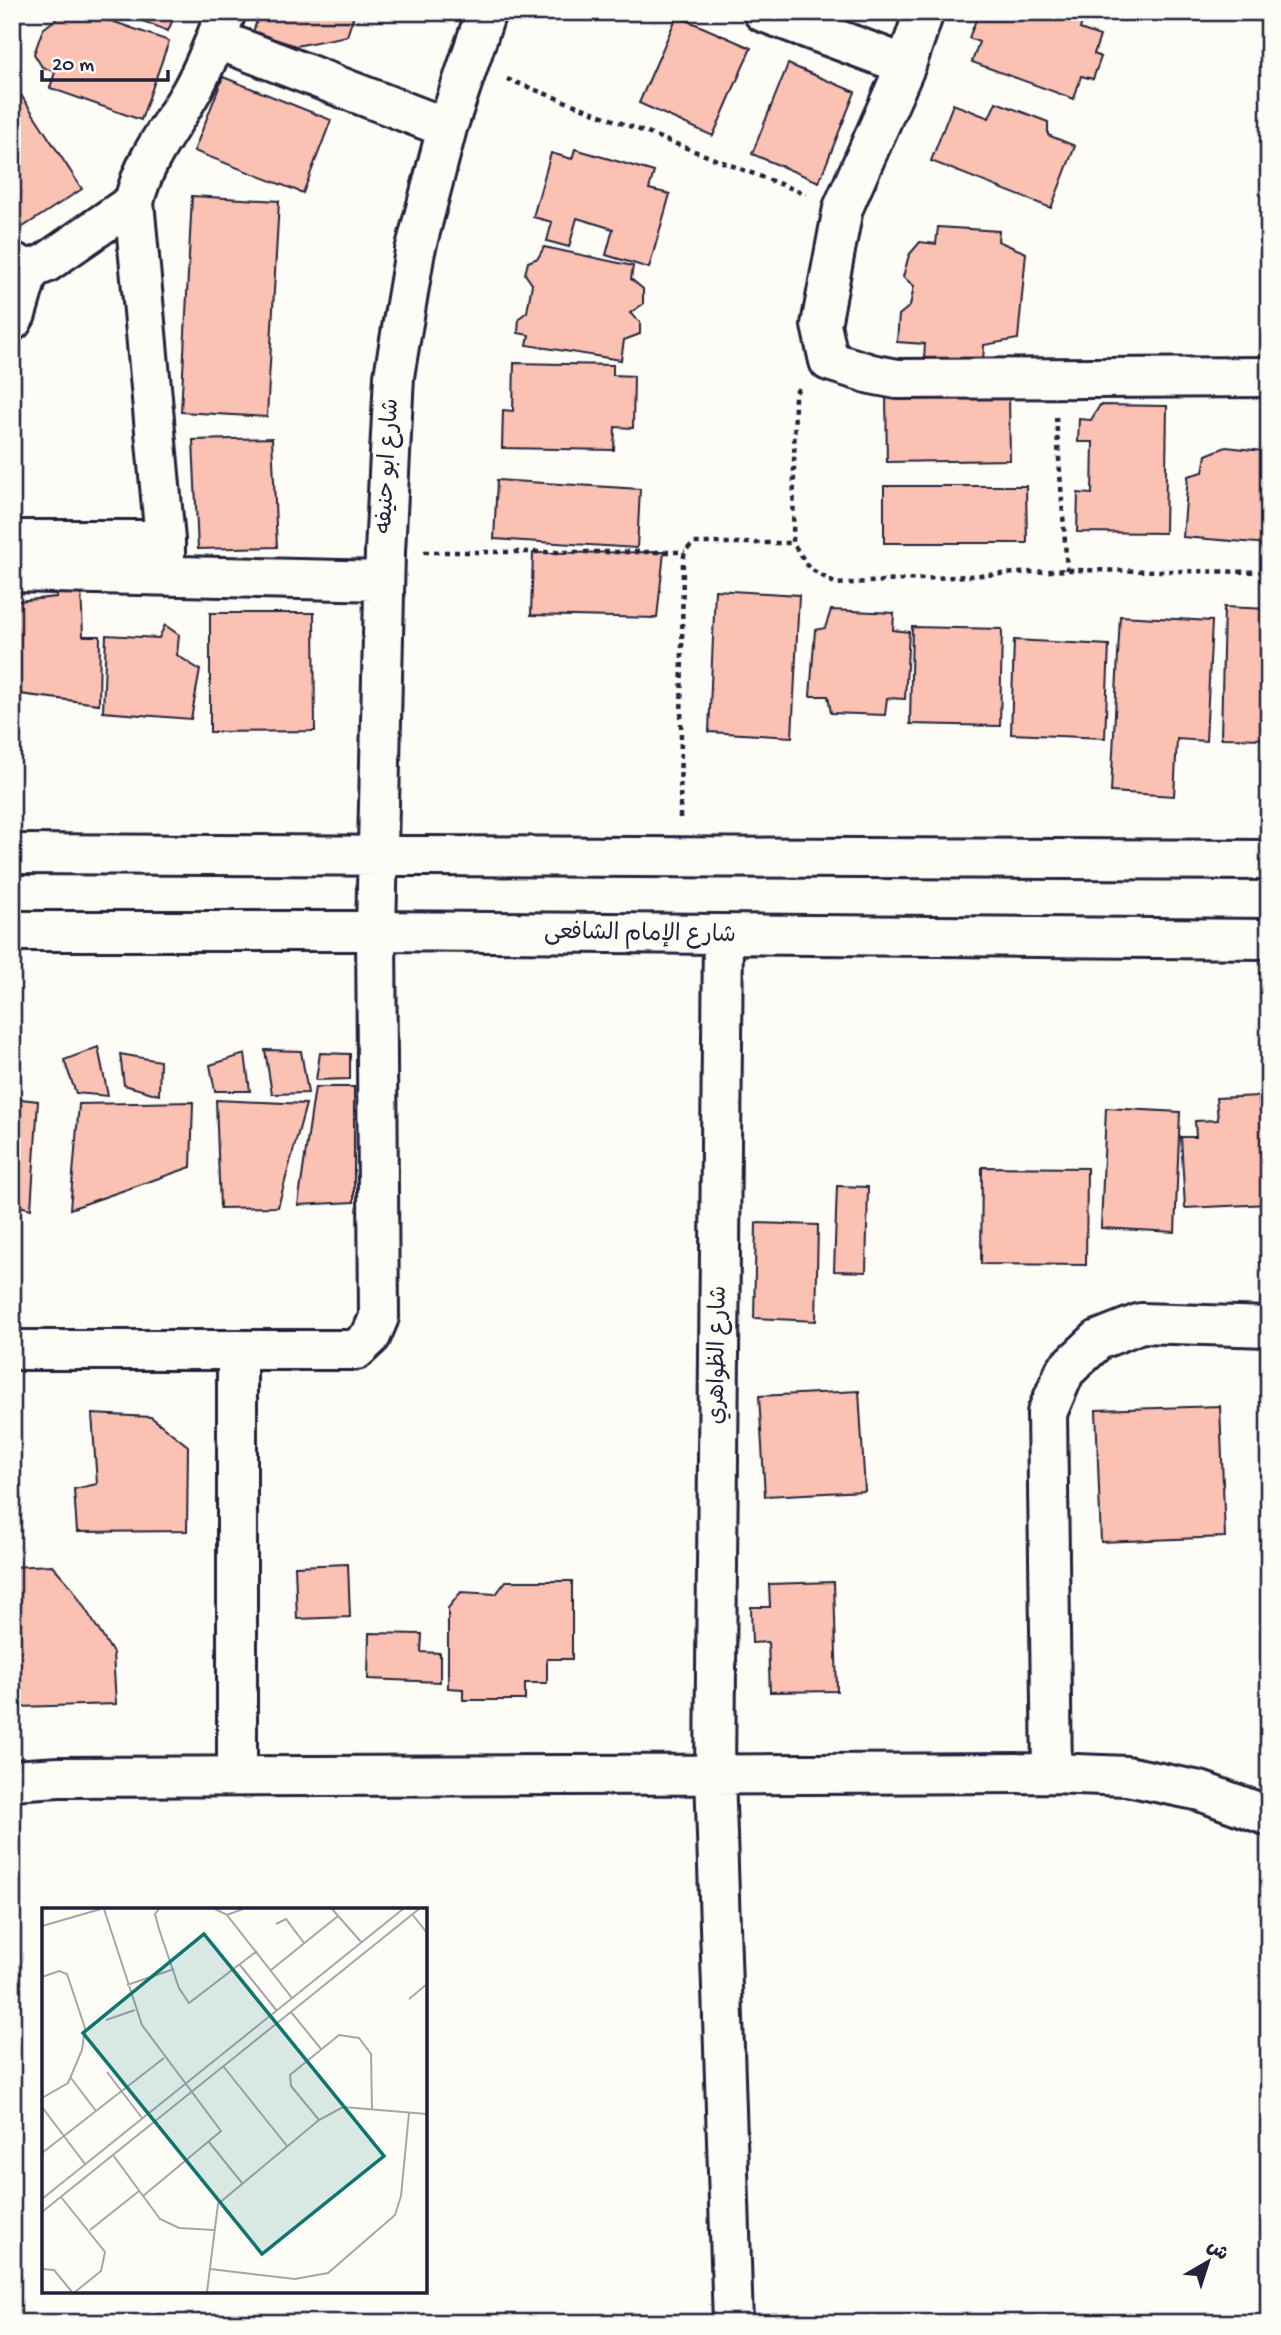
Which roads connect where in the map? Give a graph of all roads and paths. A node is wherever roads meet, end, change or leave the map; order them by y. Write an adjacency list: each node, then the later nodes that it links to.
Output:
1 (486, 12): 5 (street, شارع ابو حنيفه)
2 (763, 12): 6 (street)
3 (924, 12): 6 (street)
4 (221, 26): 7 (street); 8 (street)
5 (467, 64): 7 (street, شارع ابو حنيفه); 9 (path)
6 (906, 65): 9 (street)
7 (447, 128): 19 (street, شارع ابو حنيفه)
8 (134, 202): 10 (street); 18 (street)
9 (843, 208): 12 (street)
10 (20, 266): 11 (street)
11 (12, 321)
12 (829, 361): 13 (street); 16 (path)
13 (1054, 377): 14 (street); 20 (path)
14 (1269, 377)
15 (12, 540): 18 (street)
16 (793, 543): 17 (path); 20 (path)
17 (685, 552): 19 (path); 25 (path)
18 (165, 558): 19 (street); 21 (street)
19 (385, 566): 24 (street, شارع ابو حنيفه)
20 (1067, 570): 22 (path)
21 (12, 572)
22 (1269, 572)
23 (12, 853): 24 (street)
24 (378, 856): 25 (street); 27 (street, شارع ابو حنيفه)
25 (679, 857): 26 (street)
26 (1269, 860)
27 (376, 931): 28 (street, شارع الإمام الشافعى); 29 (street, شارع الإمام الشافعى); 33 (street, شارع ابو حنيفه)
28 (12, 932)
29 (723, 936): 30 (street, شارع الإمام الشافعى); 37 (street, شارع الظواهري)
30 (1269, 939)
31 (1269, 1327): 36 (street)
32 (12, 1350): 33 (street)
33 (237, 1350): 38 (street)
34 (1269, 1562): 35 (path)
35 (1269, 1583)
36 (1052, 1773): 37 (street); 40 (street)
37 (715, 1774): 38 (street); 41 (street, شارع الظواهري)
38 (237, 1776): 39 (street)
39 (12, 1780)
40 (1269, 1816)
41 (733, 2323)

